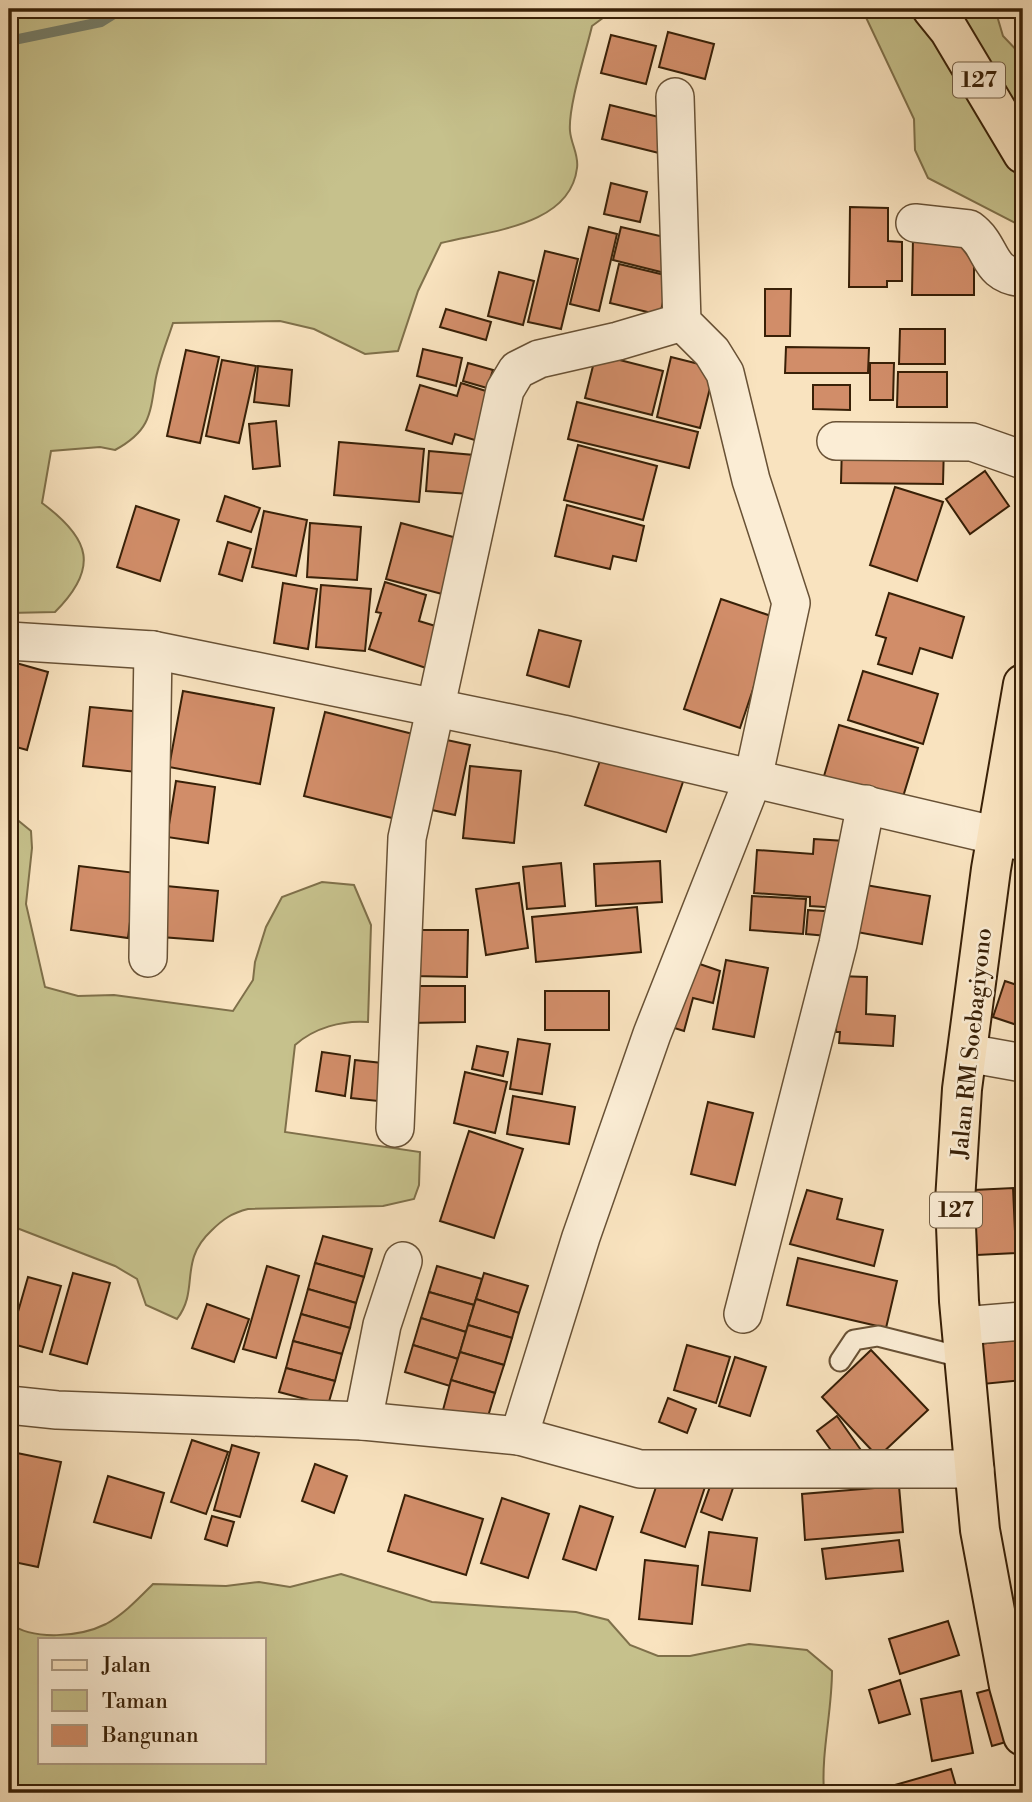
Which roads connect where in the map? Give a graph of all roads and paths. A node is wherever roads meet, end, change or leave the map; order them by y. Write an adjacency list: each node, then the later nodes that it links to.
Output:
1 (932, 9): 3 (main road, 127)
2 (674, 97): 6 (street)
3 (1023, 154)
4 (915, 223): 5 (street)
5 (1023, 278)
6 (682, 322): 12 (street); 13 (street)
7 (836, 441): 8 (street)
8 (1023, 460)
9 (9, 641): 10 (street)
10 (153, 650): 12 (street); 16 (street)
11 (1023, 684): 15 (main road, Jalan RM Soebagiyono / 127)
12 (435, 708): 13 (street); 19 (street)
13 (753, 779): 14 (street); 27 (street)
14 (866, 804): 15 (street); 21 (street)
15 (1010, 838): 17 (main road, Jalan RM Soebagiyono / 127)
16 (148, 958)
17 (967, 1053): 18 (street); 23 (main road, Jalan RM Soebagiyono / 127)
18 (1023, 1063)
19 (395, 1128)
20 (403, 1261): 26 (street)
21 (743, 1314)
22 (1023, 1321): 23 (street)
23 (964, 1342): 24 (lane); 28 (main road, Jalan RM Soebagiyono / 127)
24 (840, 1361)
25 (9, 1405): 26 (street)
26 (363, 1421): 27 (street)
27 (519, 1436): 28 (street)
28 (975, 1469): 29 (main road, Jalan RM Soebagiyono / 127)
29 (1023, 1736)

